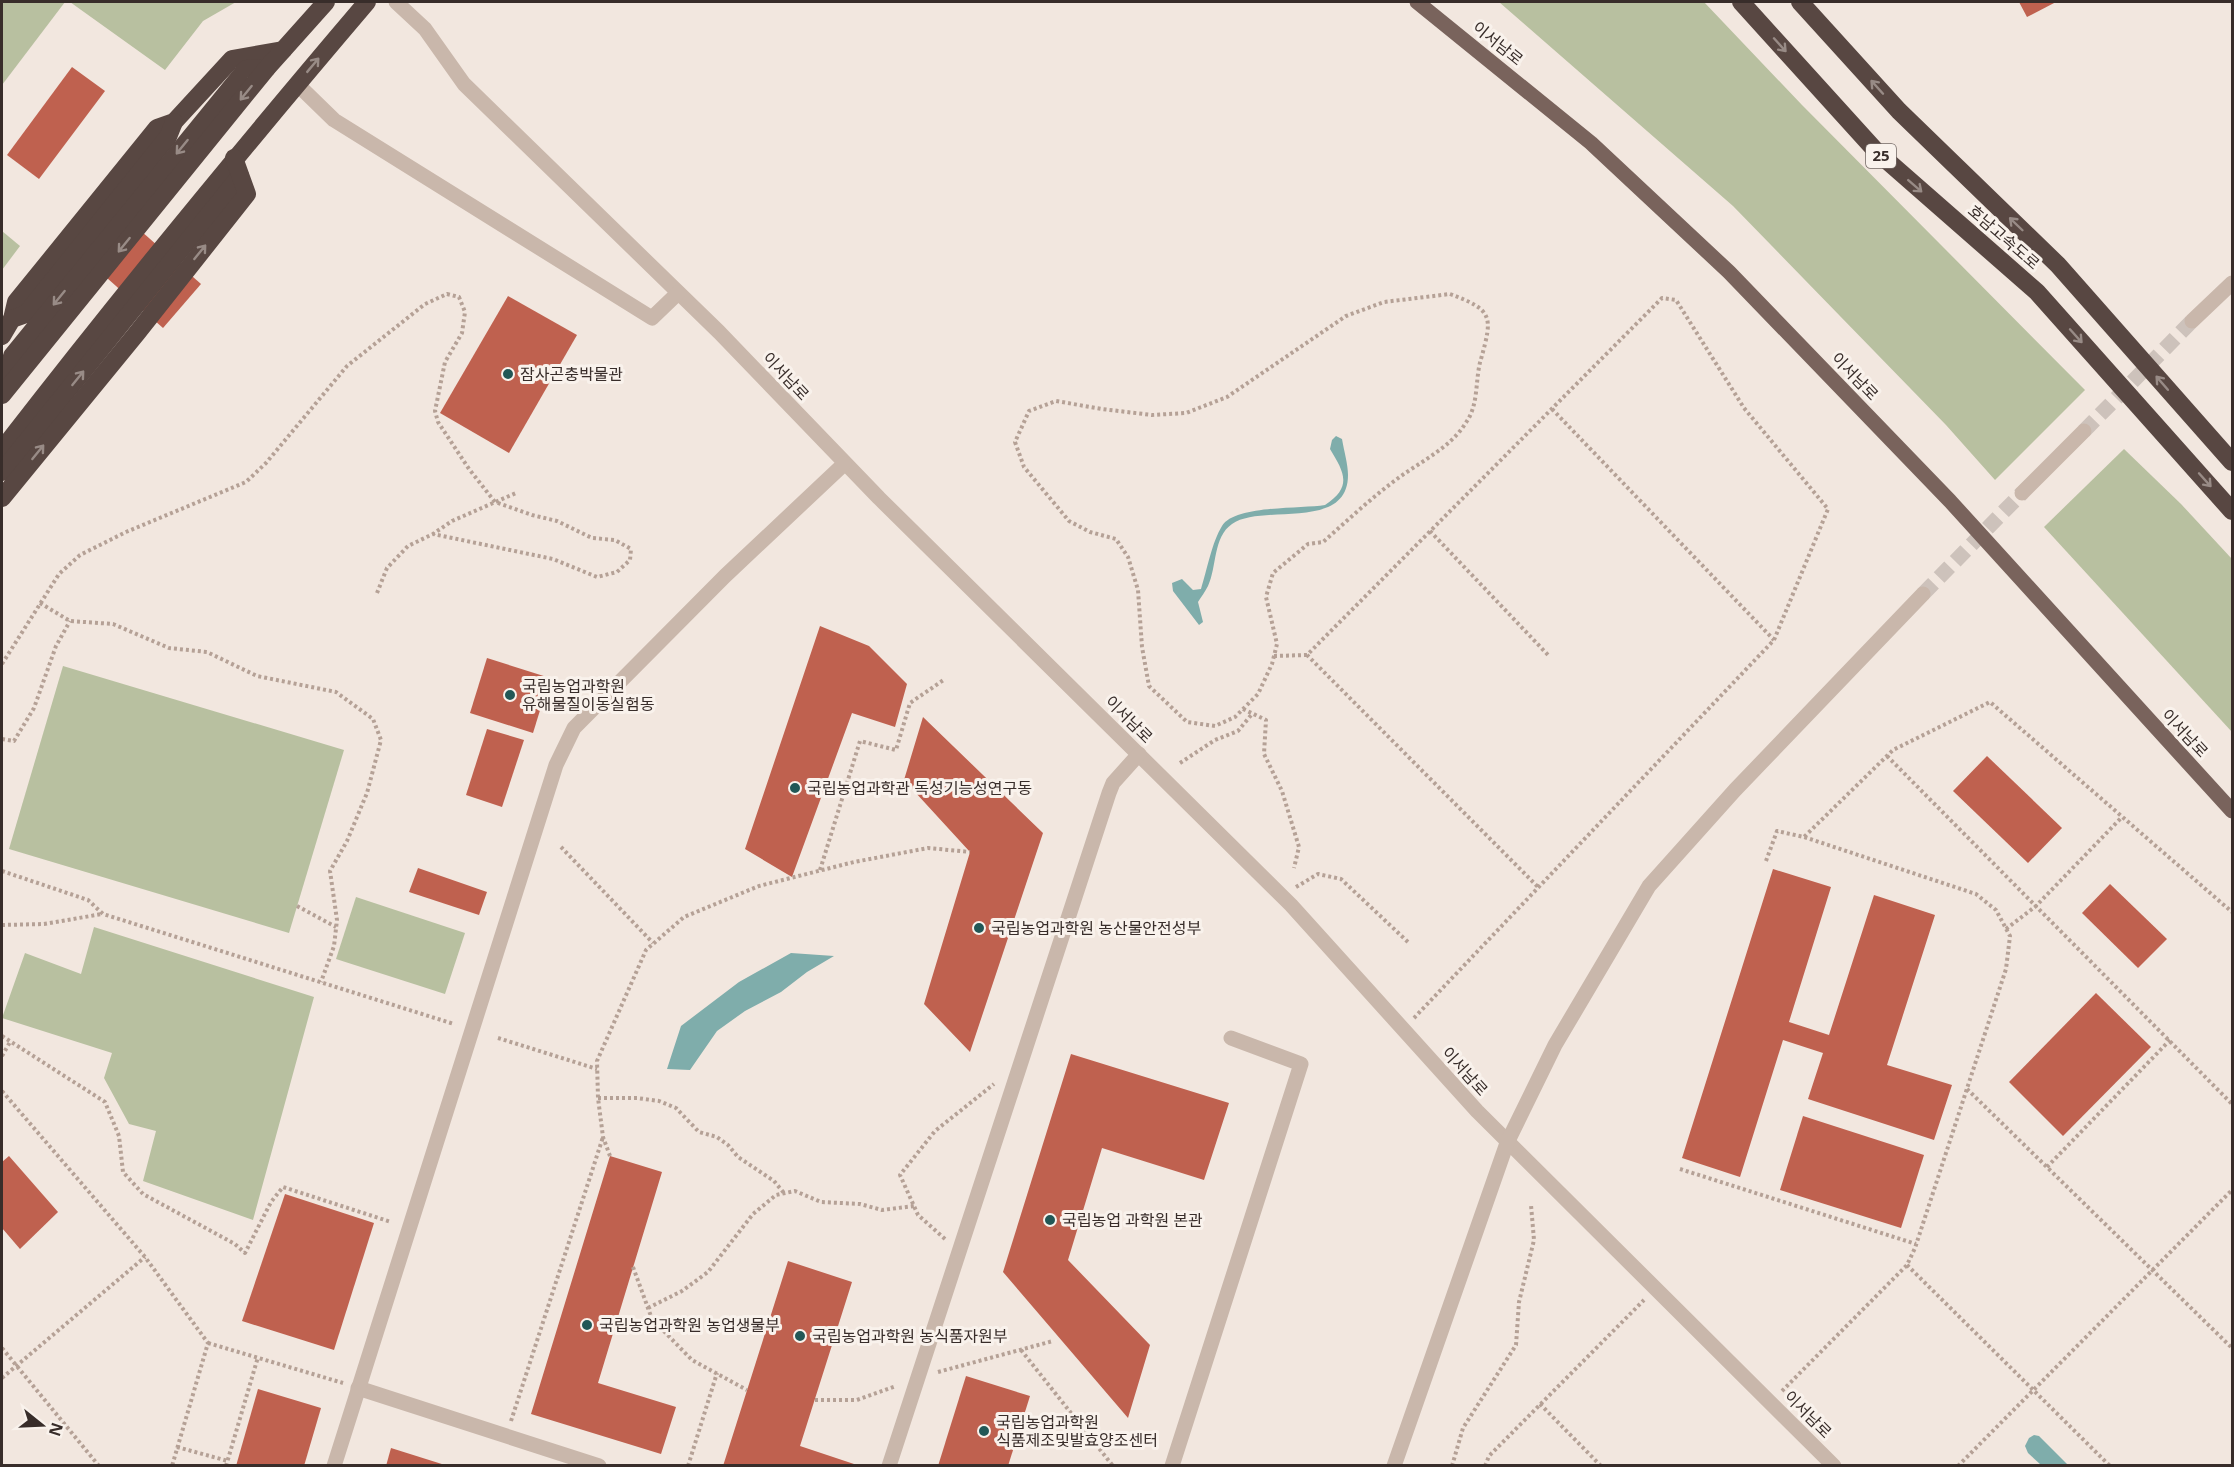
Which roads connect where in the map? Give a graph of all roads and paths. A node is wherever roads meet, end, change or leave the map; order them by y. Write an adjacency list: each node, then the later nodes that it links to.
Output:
1 (326, 2): 7 (highway)
2 (367, 2): 8 (highway, one-way to 2)
3 (396, 2): 12 (lane, 이서남로)
4 (1417, 2): 45 (main road, 이서남로)
5 (1741, 2): 26 (highway, 호남고속도로 / 25, one-way to 26)
6 (1800, 2): 19 (highway, 호남고속도로, one-way to 6)
7 (283, 50): 14 (highway); 15 (highway, one-way to 15)
8 (297, 84): 9 (highway); 12 (lane)
9 (234, 158): 10 (highway); 18 (highway)
10 (240, 176): 21 (highway, one-way to 10); 24 (highway, one-way to 10)
11 (2232, 283): 13 (lane)
12 (678, 293): 20 (lane, 이서남로)
13 (2192, 321)
14 (2, 336)
15 (5, 391)
16 (1552, 409): 27 (path); 33 (path); 33 (path)
17 (2084, 431): 23 (lane)
18 (2, 450)
19 (2232, 462)
20 (844, 464): 42 (lane, 이서남로); 108 (lane)
21 (2, 472)
22 (516, 493): 25 (path)
23 (2022, 493)
24 (2, 498)
25 (495, 502): 28 (path); 28 (path); 31 (path)
26 (2232, 511)
27 (1430, 531): 34 (path); 36 (path)
28 (433, 534): 29 (path)
29 (377, 593)
30 (1923, 594): 81 (lane)
31 (40, 603): 32 (path); 37 (path)
32 (69, 621): 41 (path); 61 (path)
33 (1774, 640): 54 (path)
34 (1307, 655): 35 (path); 54 (path)
35 (1274, 656): 39 (path); 39 (path)
36 (1549, 656)
37 (2, 664)
38 (945, 679): 53 (path)
39 (1243, 709): 40 (path)
40 (1252, 714): 44 (path); 51 (path)
41 (2, 739)
42 (1139, 754): 55 (lane, 이서남로); 91 (lane)
43 (1887, 756): 46 (path); 47 (path); 57 (path)
44 (1180, 763)
45 (2232, 811)
46 (2122, 817): 57 (path); 58 (path)
47 (1804, 837): 50 (path); 62 (path)
48 (561, 847): 63 (path)
49 (970, 852): 53 (path)
50 (1766, 861)
51 (1294, 868)
52 (2, 871): 59 (path)
53 (819, 871): 63 (path)
54 (1538, 887): 67 (path)
55 (1282, 896): 64 (path); 67 (lane, 이서남로)
56 (297, 906): 61 (path)
57 (2036, 906): 62 (path); 71 (path)
58 (2232, 912)
59 (103, 914): 60 (path); 65 (path)
60 (2, 925)
61 (336, 927): 65 (path)
62 (2006, 929): 76 (path)
63 (654, 943): 74 (path)
64 (1409, 944)
65 (321, 982): 66 (path)
66 (454, 1024)
67 (1403, 1029): 81 (lane, 이서남로)
68 (2, 1036): 72 (path)
69 (498, 1038): 74 (path)
70 (1231, 1038): 124 (lane)
71 (2170, 1040): 79 (path); 83 (path)
72 (10, 1042): 73 (path); 89 (path)
73 (2, 1056)
74 (597, 1069): 78 (path)
75 (995, 1084): 88 (path)
76 (1967, 1089): 83 (path); 90 (path)
77 (2, 1091): 92 (path)
78 (598, 1098): 80 (path); 86 (path)
79 (2232, 1104)
80 (603, 1137): 82 (path); 114 (path)
81 (1507, 1143): 96 (lane, 이서남로); 125 (lane)
82 (610, 1156)
83 (2047, 1167): 95 (path)
84 (1680, 1169): 90 (path)
85 (2232, 1190): 95 (path)
86 (784, 1193): 88 (path); 97 (path)
87 (1531, 1205): 126 (path)
88 (914, 1206): 91 (path)
89 (391, 1222)
90 (1916, 1244): 93 (path)
91 (960, 1251): 107 (lane)
92 (145, 1257): 99 (path); 104 (path)
93 (1907, 1265): 110 (path); 112 (path)
94 (633, 1267): 97 (path)
95 (2153, 1270): 101 (path); 110 (path)
96 (1655, 1288): 112 (lane, 이서남로); 113 (path)
97 (648, 1308): 105 (path)
98 (1053, 1341): 102 (path)
99 (208, 1343): 103 (path); 115 (path)
100 (2, 1348): 104 (path)
101 (2232, 1348)
102 (1021, 1350): 107 (path); 123 (path)
103 (258, 1358): 108 (path); 116 (path)
104 (16, 1366): 106 (path); 117 (path)
105 (717, 1373): 109 (path); 121 (path)
106 (2, 1378)
107 (918, 1378): 111 (path); 122 (lane)
108 (358, 1388): 114 (lane); 119 (lane)
109 (747, 1390)
110 (2033, 1390): 130 (path); 131 (path)
111 (815, 1400)
112 (1770, 1403): 129 (lane, 이서남로)
113 (1540, 1404): 127 (path); 128 (path)
114 (507, 1436): 120 (lane)
115 (177, 1447): 116 (path); 118 (path)
116 (227, 1463)
117 (99, 1466)
118 (172, 1466)
119 (334, 1466)
120 (599, 1466)
121 (688, 1466)
122 (889, 1466)
123 (1113, 1466)
124 (1172, 1466)
125 (1394, 1466)
126 (1452, 1466)
127 (1485, 1466)
128 (1601, 1466)
129 (1834, 1466)
130 (1958, 1466)
131 (2110, 1466)

